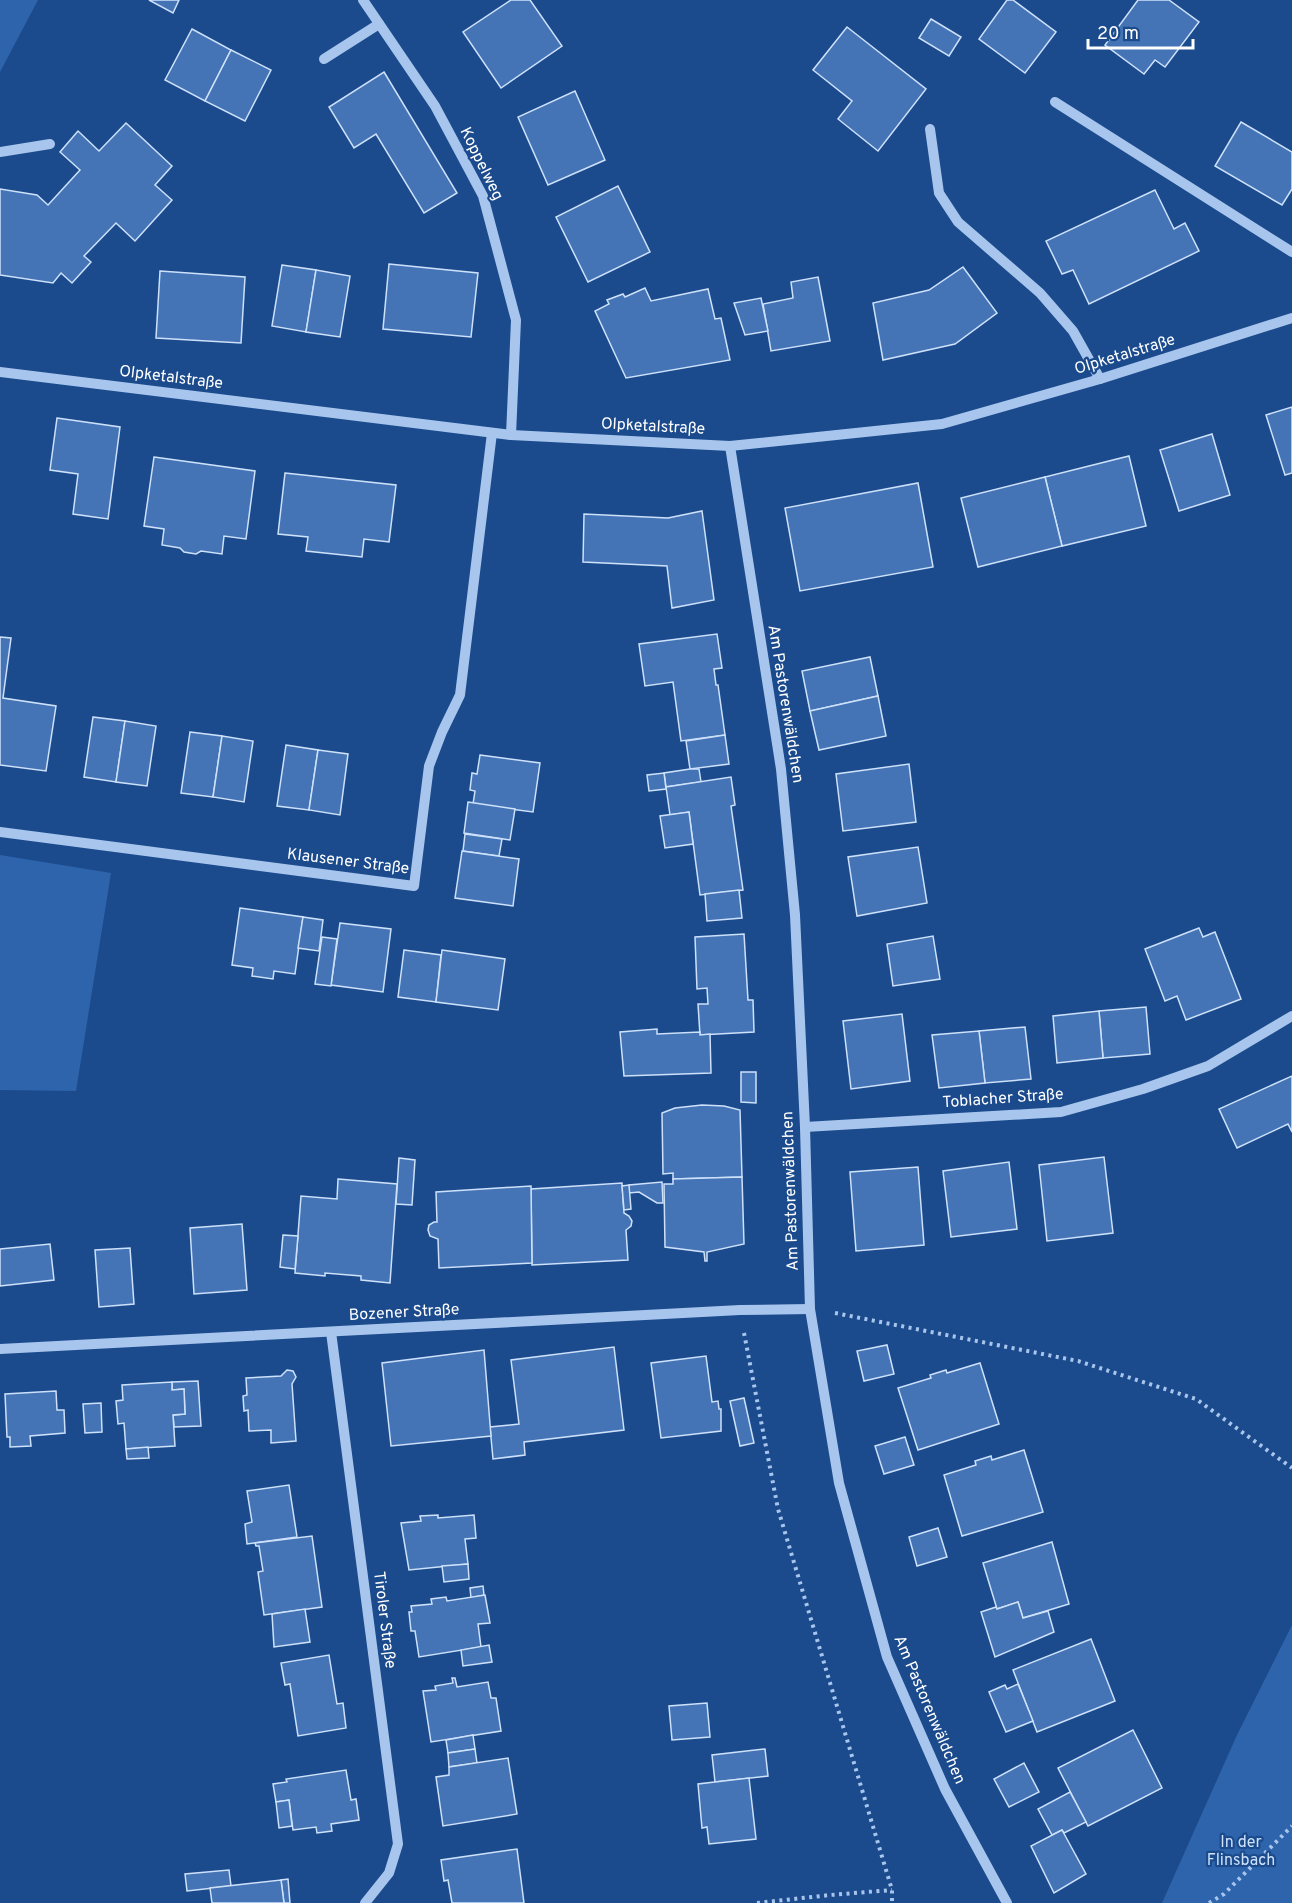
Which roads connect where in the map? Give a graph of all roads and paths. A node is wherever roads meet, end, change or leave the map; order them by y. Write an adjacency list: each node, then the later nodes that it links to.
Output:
1 (363, 0): 2 (street, Koppelweg)
2 (379, 24): 3 (street); 13 (street, Koppelweg)
3 (324, 59)
4 (1055, 102): 8 (street)
5 (930, 129): 11 (street)
6 (50, 144): 7 (street)
7 (0, 152)
8 (1292, 252)
9 (1292, 318): 11 (street, Olpketalstraße)
10 (0, 372): 12 (street, Olpketalstraße)
11 (1100, 379): 14 (street, Olpketalstraße)
12 (492, 433): 13 (street, Olpketalstraße); 15 (street, Klausener Straße)
13 (511, 435): 14 (street, Olpketalstraße)
14 (730, 446): 17 (street, Am Pastorenwäldchen)
15 (0, 832)
16 (1292, 1016): 17 (street, Toblacher Straße)
17 (805, 1127): 18 (street, Am Pastorenwäldchen)
18 (810, 1309): 19 (street, Bozener Straße); 22 (path); 28 (street, Am Pastorenwäldchen)
19 (740, 1310): 20 (street, Bozener Straße); 24 (path)
20 (332, 1332): 21 (street, Bozener Straße); 25 (street, Tiroler Straße)
21 (0, 1349)
22 (1292, 1468)
23 (1292, 1826): 29 (path)
24 (892, 1890): 26 (path); 27 (path)
25 (364, 1903)
26 (758, 1903)
27 (892, 1903)
28 (1007, 1903)
29 (1209, 1903)

